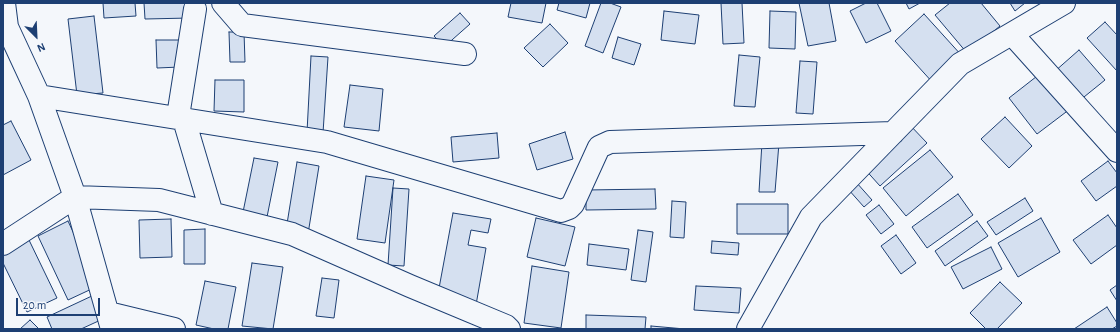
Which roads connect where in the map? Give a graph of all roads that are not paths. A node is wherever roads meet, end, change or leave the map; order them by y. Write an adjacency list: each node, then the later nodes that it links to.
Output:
1 (4, 3): 5 (street)
2 (223, 3): 7 (street)
3 (1064, 3): 6 (street)
4 (195, 9): 9 (street)
5 (5, 28): 8 (street)
6 (1012, 34): 10 (street); 11 (street)
7 (465, 54)
8 (39, 96): 9 (street); 12 (street)
9 (183, 119): 10 (street); 13 (street)
10 (893, 133): 18 (street)
11 (1114, 142)
12 (75, 197): 13 (street); 14 (street); 15 (street)
13 (212, 214): 17 (street)
14 (3, 244)
15 (110, 321): 16 (street)
16 (174, 329)
17 (509, 329)
18 (748, 329)

